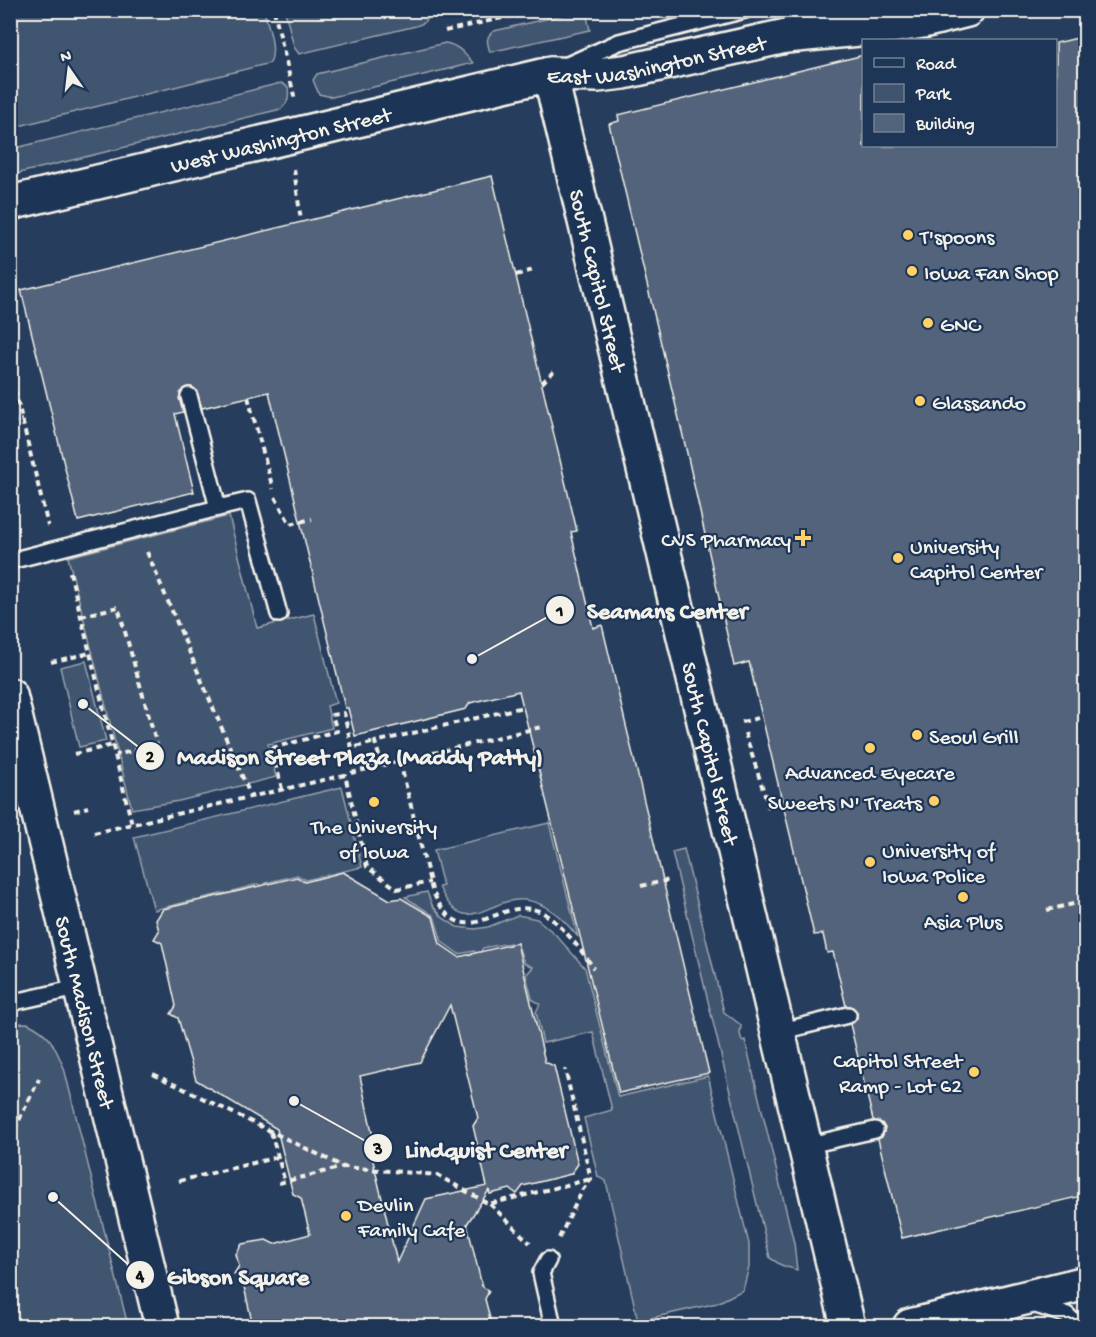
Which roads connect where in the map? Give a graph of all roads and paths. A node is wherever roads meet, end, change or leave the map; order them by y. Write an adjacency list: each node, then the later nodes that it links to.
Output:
1 (274, 10): 7 (path)
2 (537, 10): 5 (path)
3 (745, 10): 6 (lane, East Washington Street)
4 (967, 10): 6 (street, East Washington Street)
5 (445, 31)
6 (550, 74): 7 (street, West Washington Street); 56 (street, South Capitol Street)
7 (303, 133): 8 (street, West Washington Street); 9 (path)
8 (10, 202)
9 (301, 221)
10 (533, 270): 11 (path)
11 (516, 274)
12 (10, 370): 17 (path)
13 (555, 370): 14 (path)
14 (542, 383)
15 (189, 396): 21 (lane)
16 (248, 397): 19 (path)
17 (22, 420): 18 (path); 23 (path)
18 (10, 422)
19 (275, 496): 20 (path); 22 (path)
20 (248, 501): 21 (lane); 27 (lane)
21 (218, 508): 25 (lane)
22 (312, 519)
23 (48, 527)
24 (146, 550): 44 (path)
25 (10, 561)
26 (69, 567): 28 (path)
27 (279, 615)
28 (81, 616): 29 (path); 39 (path)
29 (90, 652): 30 (path); 37 (path)
30 (51, 662)
31 (10, 695): 53 (street, South Madison Street)
32 (523, 706): 36 (path)
33 (763, 717): 34 (path)
34 (742, 722)
35 (541, 727): 40 (path)
36 (375, 742): 41 (path); 43 (path)
37 (113, 745): 38 (path); 39 (path)
38 (74, 754)
39 (115, 755): 45 (path)
40 (400, 762): 41 (path); 48 (path)
41 (382, 766): 42 (path)
42 (351, 773)
43 (282, 789): 44 (path); 48 (path)
44 (251, 797): 45 (path)
45 (132, 824): 46 (path)
46 (94, 833)
47 (670, 880): 49 (path)
48 (430, 882): 52 (path)
49 (640, 886)
50 (1086, 900): 51 (path)
51 (1047, 910)
52 (594, 968)
53 (82, 987): 54 (lane); 74 (street, South Madison Street)
54 (10, 1003)
55 (848, 1015): 56 (lane)
56 (778, 1032): 63 (street, South Capitol Street)
57 (566, 1069): 66 (path)
58 (153, 1074): 61 (path)
59 (39, 1079): 62 (path)
60 (875, 1130): 63 (lane)
61 (271, 1132): 64 (path); 65 (path)
62 (10, 1139)
63 (805, 1146): 76 (street, South Capitol Street)
64 (278, 1157): 65 (path); 67 (path)
65 (344, 1167): 68 (path)
66 (591, 1179): 68 (path); 69 (path)
67 (179, 1181)
68 (489, 1204): 69 (path)
69 (548, 1260): 75 (lane)
70 (1086, 1283): 71 (street)
71 (1019, 1299): 77 (street); 78 (lane)
72 (10, 1318): 73 (path)
73 (19, 1326)
74 (162, 1326)
75 (553, 1326)
76 (849, 1326)
77 (910, 1326)
78 (1078, 1326)

